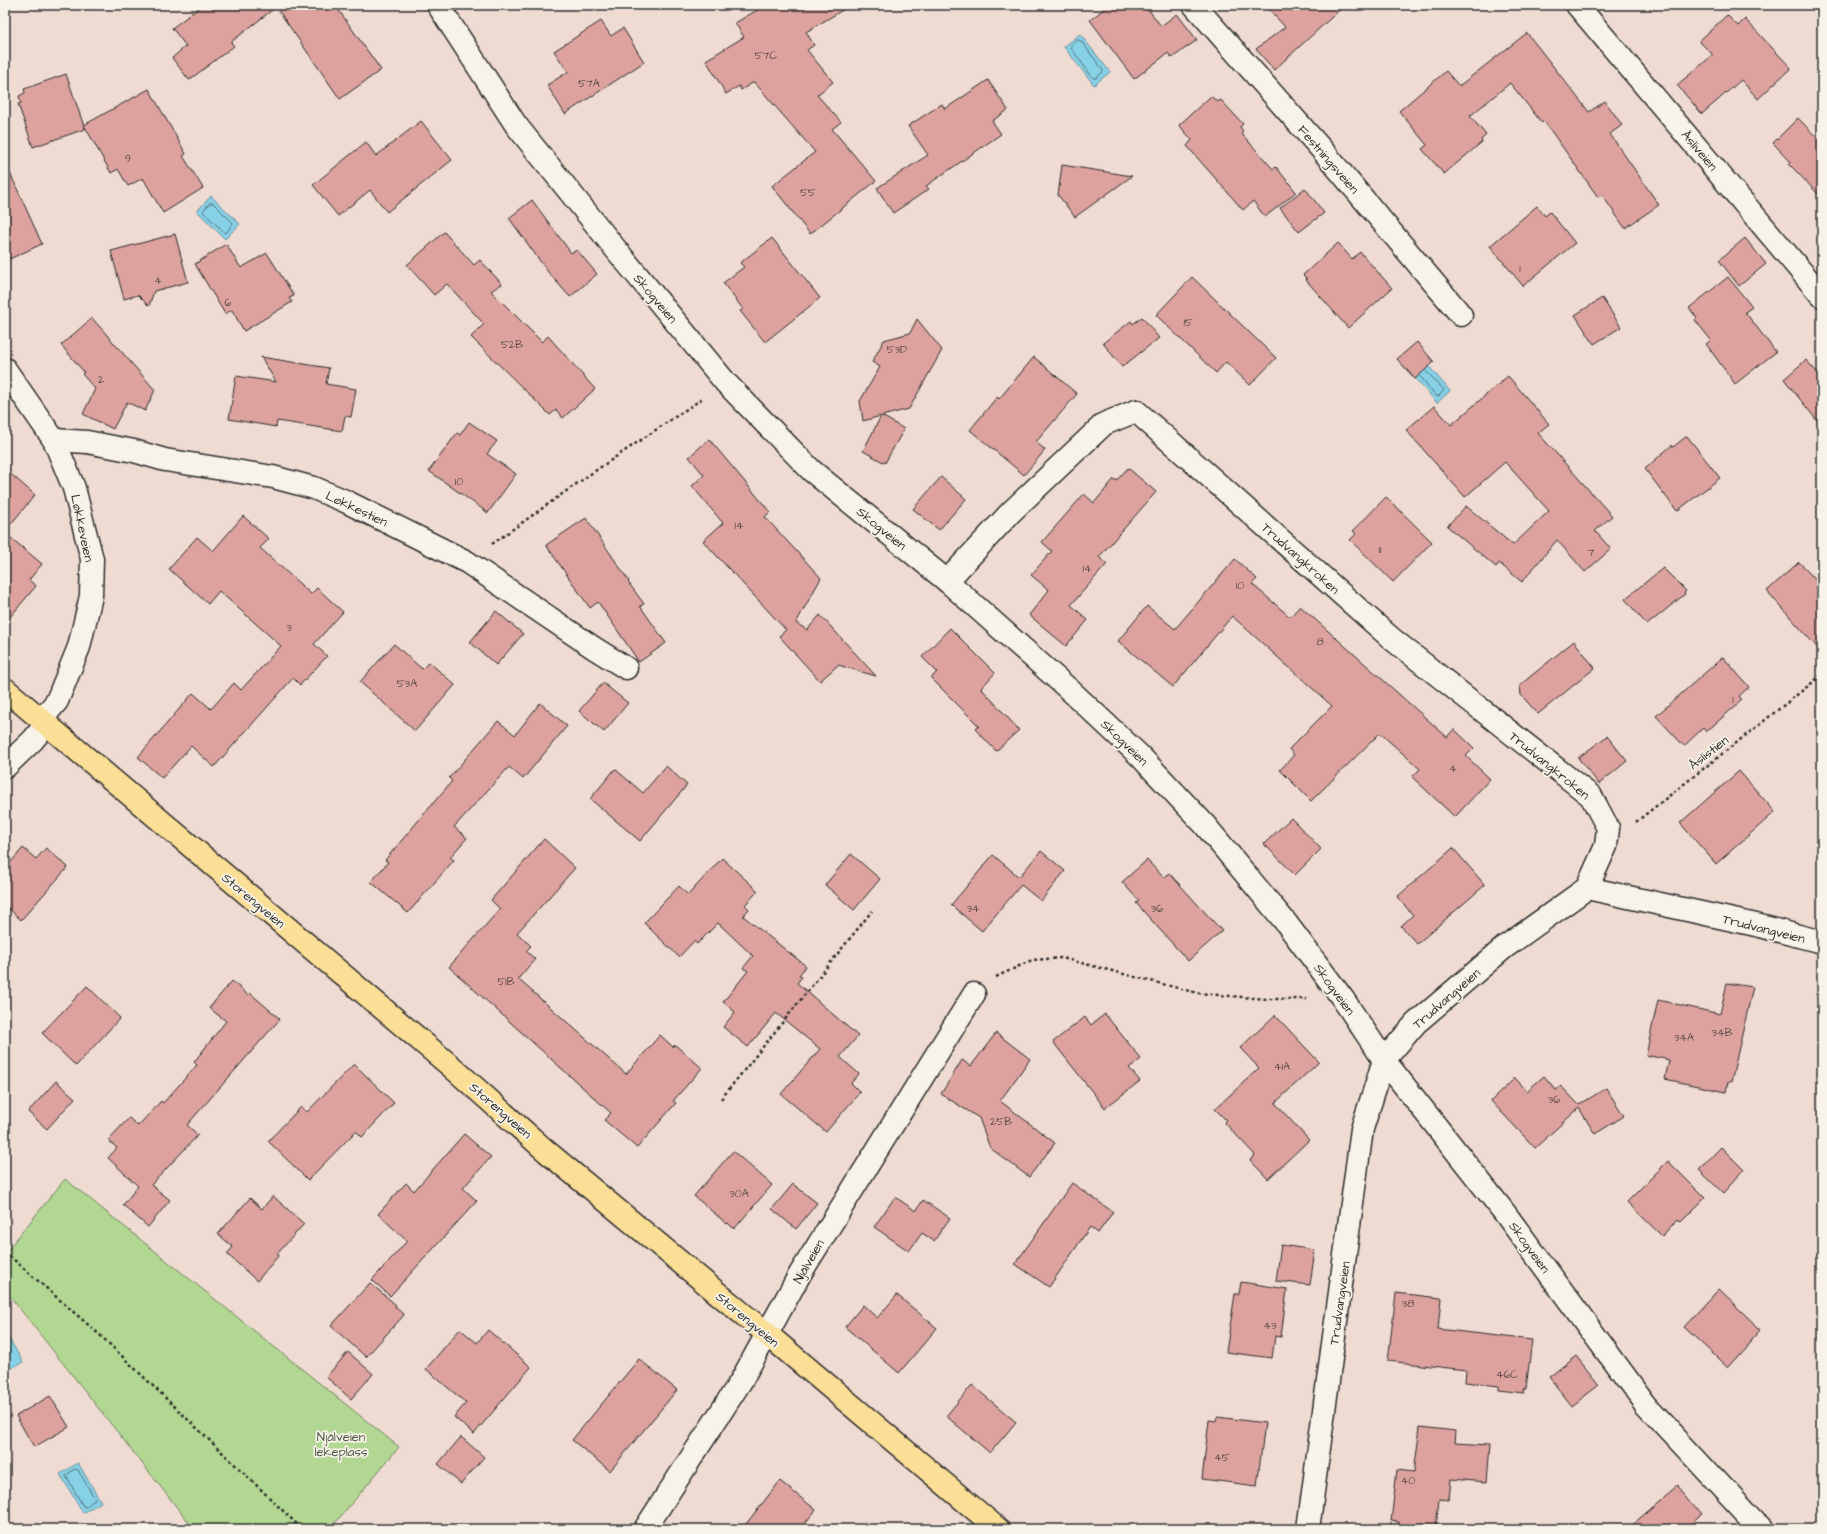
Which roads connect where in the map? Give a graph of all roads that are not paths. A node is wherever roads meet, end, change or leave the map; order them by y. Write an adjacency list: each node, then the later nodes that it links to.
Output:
1 (438, 5): 8 (street, Skogveien)
2 (1194, 5): 5 (street, Festningsveien)
3 (1577, 5): 4 (street, Åsliveien)
4 (1822, 296)
5 (1461, 316)
6 (5, 369): 7 (street, Løkkeveien)
7 (54, 440): 9 (street, Løkkestien); 11 (street, Løkkeveien)
8 (948, 581): 13 (street, Trudvangkroken); 16 (street, Skogveien)
9 (626, 668)
10 (5, 689): 11 (main road, Storengveien)
11 (45, 721): 12 (street, Løkkeveien); 17 (main road, Storengveien)
12 (5, 767)
13 (1587, 888): 14 (street, Trudvangveien); 16 (street, Trudvangveien)
14 (1822, 942)
15 (974, 994): 17 (street, Njålveien)
16 (1384, 1060): 20 (street, Trudvangveien); 21 (street, Skogveien)
17 (767, 1334): 18 (street, Njålveien); 19 (main road, Storengveien)
18 (644, 1529)
19 (998, 1529)
20 (1308, 1529)
21 (1761, 1529)

